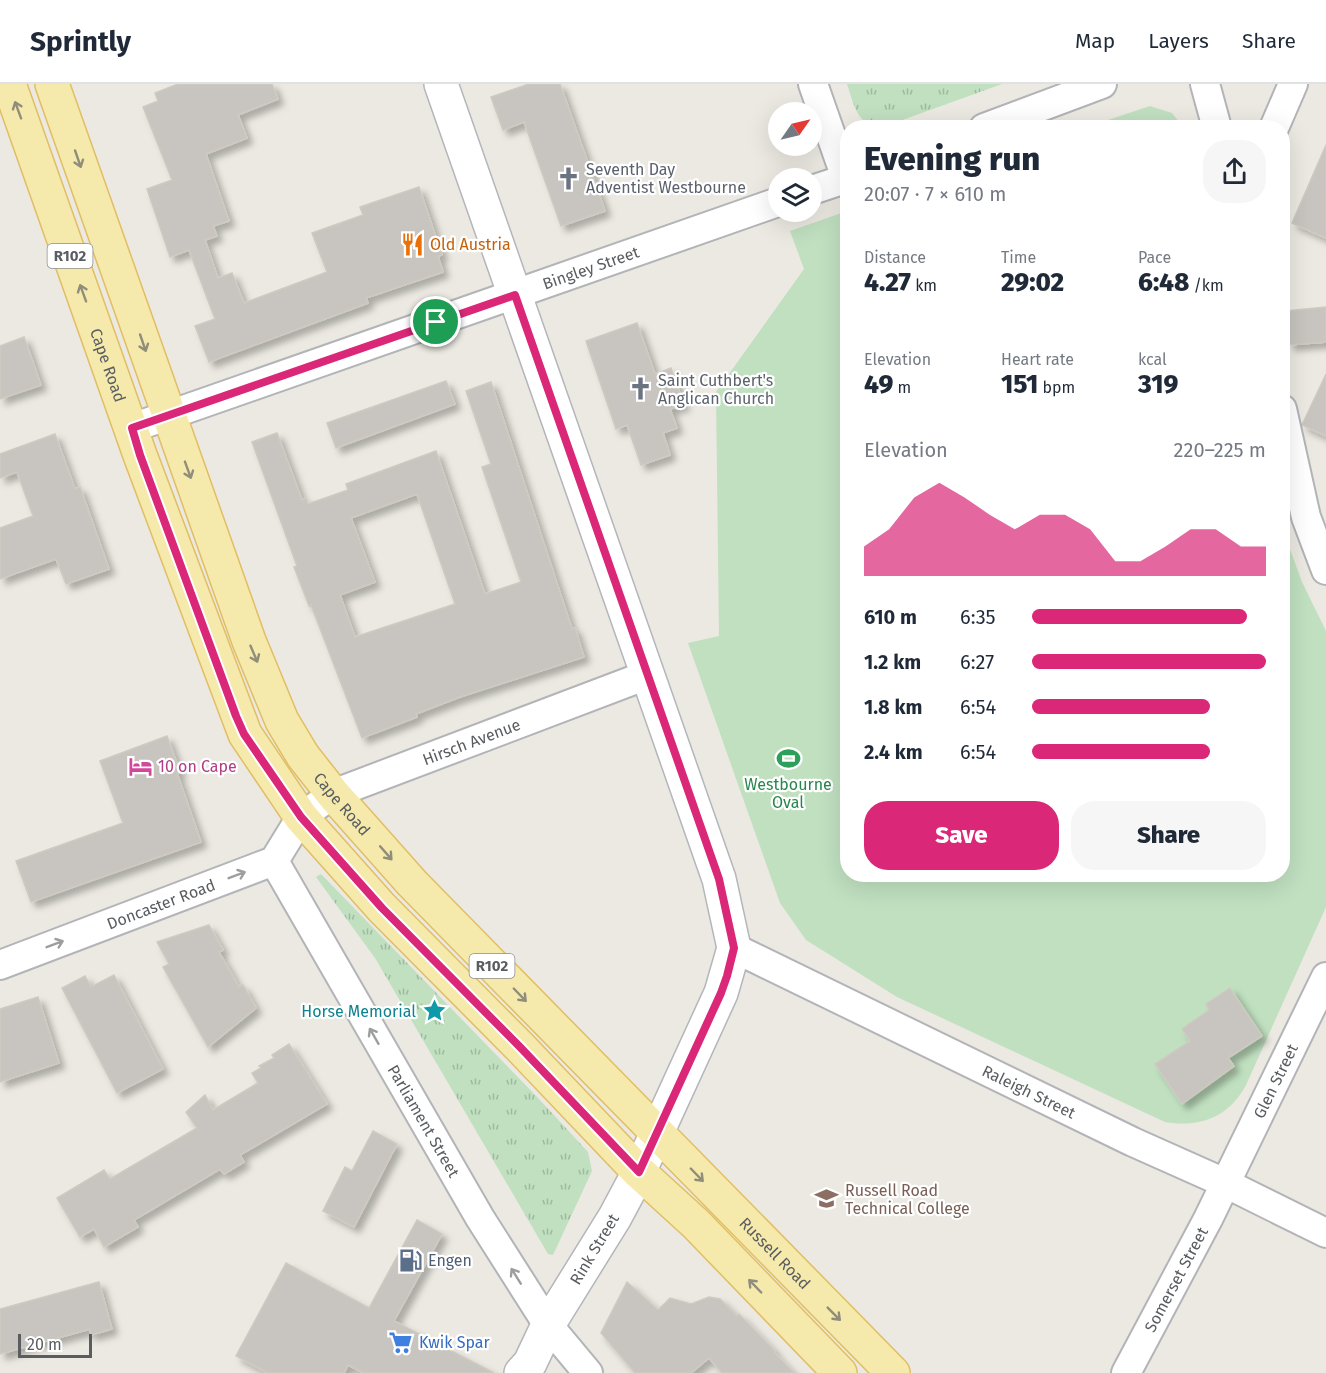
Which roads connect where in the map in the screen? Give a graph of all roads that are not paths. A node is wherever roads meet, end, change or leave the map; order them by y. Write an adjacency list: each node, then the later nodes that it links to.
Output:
1 (9, 84): 17 (main road, Cape Road / R102, one-way to 1)
2 (52, 84): 16 (main road, Cape Road / R102, one-way to 16)
3 (441, 84): 15 (street)
4 (813, 84): 11 (street)
5 (1102, 84): 8 (street)
6 (1205, 84): 9 (street)
7 (1293, 84): 10 (street)
8 (1005, 120)
9 (1215, 120)
10 (1277, 120)
11 (840, 159)
12 (840, 180): 13 (street)
13 (822, 187)
14 (768, 206): 15 (street, Bingley Street)
15 (515, 295): 16 (street, Bingley Street); 20 (street)
16 (168, 415): 17 (street, Bingley Street); 21 (main road, Cape Road / R102, one-way to 21)
17 (132, 428): 22 (main road, Cape Road / R102)
18 (1290, 445): 19 (street)
19 (1326, 570)
20 (647, 675): 21 (street, Hirsch Avenue); 24 (street)
21 (333, 794): 22 (street, Hirsch Avenue); 27 (main road, Cape Road / R102, one-way to 27)
22 (301, 817): 23 (street); 28 (main road, Cape Road / R102)
23 (274, 861): 25 (street, Doncaster Road, one-way to 23); 31 (street, Parliament Street, one-way to 23)
24 (734, 948): 27 (street, Rink Street); 29 (street, Raleigh Street)
25 (0, 965)
26 (1326, 977): 29 (street, Glen Street)
27 (657, 1133): 28 (street, Rink Street); 35 (main road, Russell Road / R102, one-way to 35)
28 (639, 1172): 31 (street, Rink Street); 34 (main road, R102, one-way to 28)
29 (1225, 1183): 30 (street, Raleigh Street); 36 (street, Somerset Street)
30 (1326, 1233)
31 (548, 1325): 32 (street, Rink Street); 33 (street, Parliament Street)
32 (527, 1370)
33 (588, 1373)
34 (840, 1373)
35 (893, 1373)
36 (1126, 1373)

